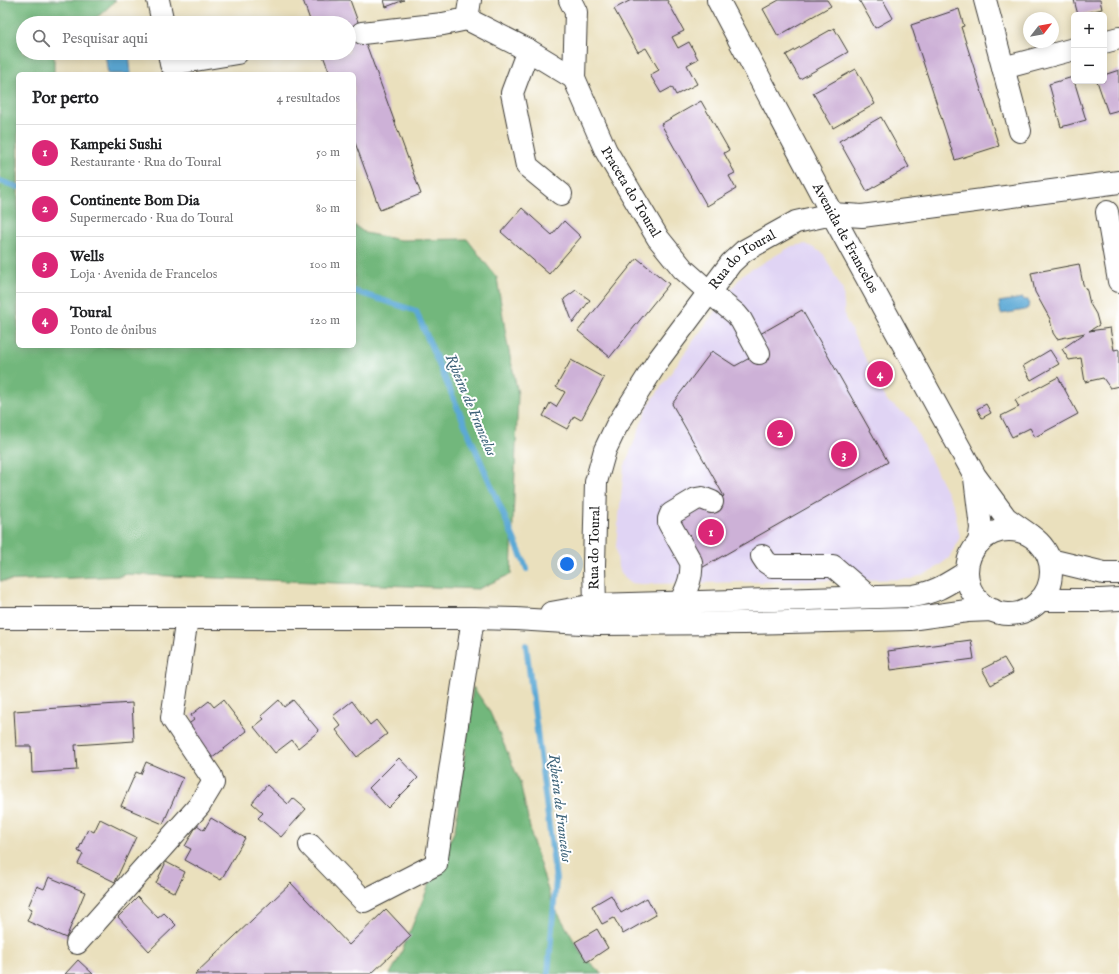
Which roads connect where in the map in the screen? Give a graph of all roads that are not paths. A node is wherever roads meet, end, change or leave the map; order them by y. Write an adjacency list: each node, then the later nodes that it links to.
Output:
1 (158, 0): 6 (main road)
2 (570, 0): 15 (main road, Praceta do Toural)
3 (718, 0): 20 (main road, Avenida de Francelos)
4 (985, 0): 14 (main road)
5 (469, 10): 7 (main road); 10 (main road)
6 (161, 16)
7 (362, 33)
8 (1119, 38): 9 (main road)
9 (1107, 41)
10 (528, 50): 15 (main road); 18 (main road)
11 (1071, 50): 14 (main road)
12 (170, 60): 13 (main road)
13 (195, 60)
14 (1003, 68): 16 (main road)
15 (574, 78): 22 (main road, Praceta do Toural)
16 (1020, 131)
17 (1119, 182): 20 (main road, Rua do Toural)
18 (562, 194)
19 (1107, 212): 21 (main road)
20 (832, 214): 22 (main road, Rua do Toural); 24 (main road, Avenida de Francelos)
21 (1119, 281)
22 (708, 292): 23 (main road, Praceta do Toural); 36 (main road, Rua do Toural)
23 (759, 353)
24 (974, 476): 26 (main road, Avenida de Francelos); 27 (main road, Avenida de Francelos)
25 (712, 502): 35 (main road)
26 (1030, 534): 27 (main road); 29 (main road)
27 (979, 543): 30 (main road)
28 (762, 556): 32 (main road)
29 (1050, 560): 31 (main road); 34 (main road)
30 (967, 572): 32 (main road); 37 (main road)
31 (1119, 574)
32 (869, 597): 35 (main road)
33 (1119, 599): 34 (main road)
34 (1040, 600): 37 (main road)
35 (680, 603): 36 (main road)
36 (595, 605): 41 (main road)
37 (993, 610): 41 (main road)
38 (0, 618): 39 (main road)
39 (187, 618): 40 (main road); 43 (main road)
40 (474, 618): 41 (main road); 42 (main road)
41 (516, 619)
42 (310, 845)
43 (77, 943)

